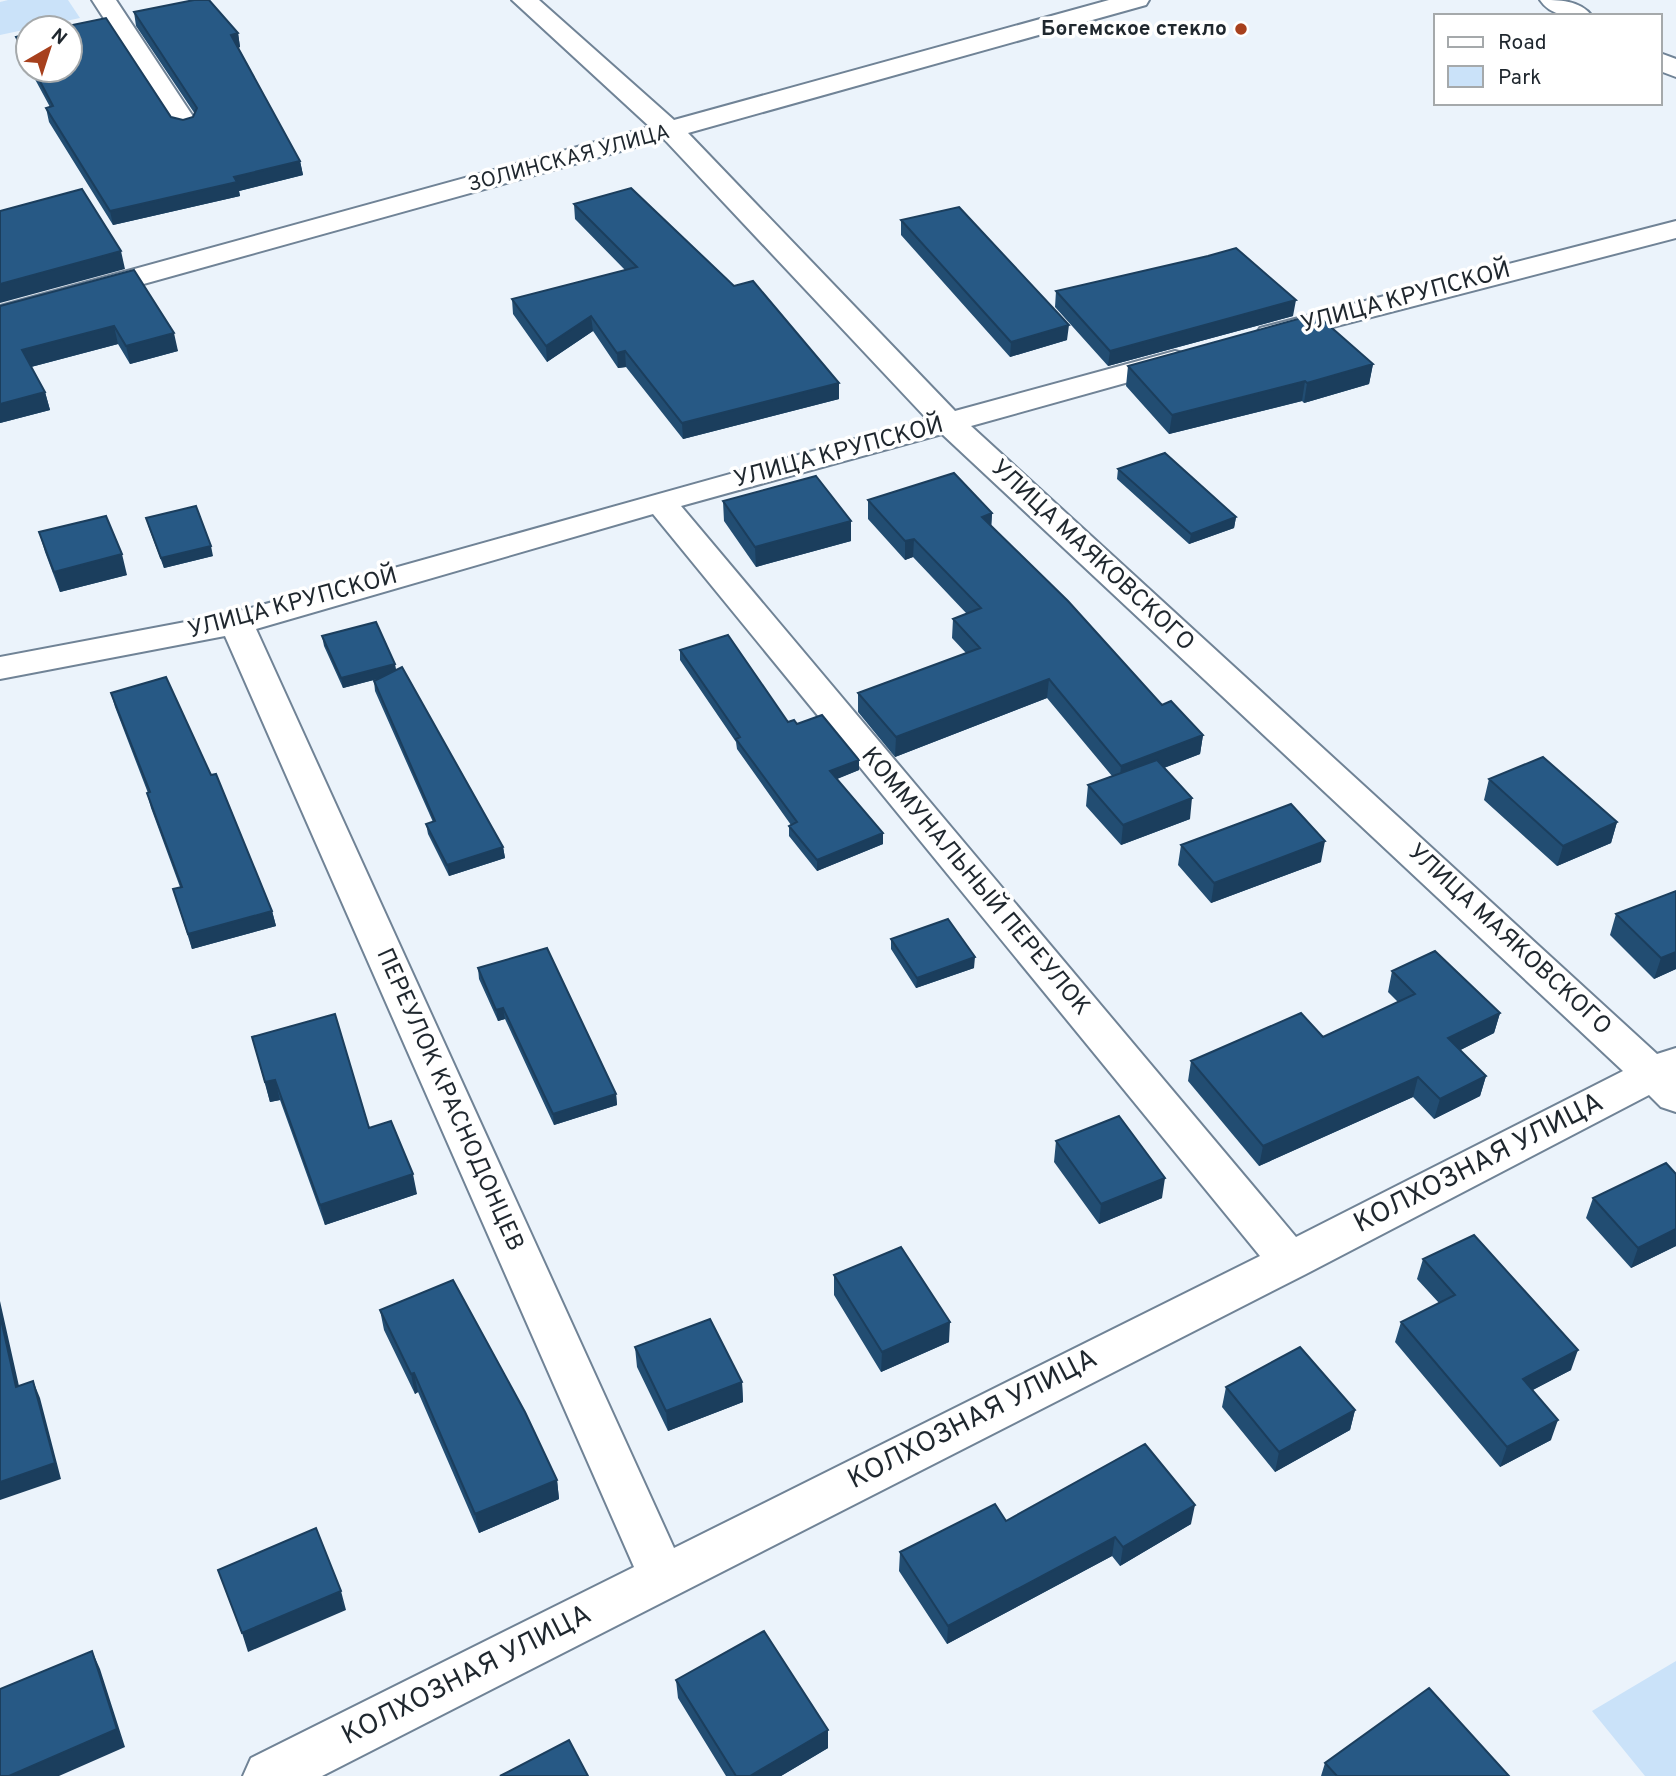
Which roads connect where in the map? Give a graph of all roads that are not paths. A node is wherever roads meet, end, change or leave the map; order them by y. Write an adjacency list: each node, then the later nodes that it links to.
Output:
1 (104, 0): 6 (street)
2 (524, 0): 7 (street, УЛИЦА МАЯКОВСКОГО)
3 (1136, 0): 7 (street, ЗОЛИНСКАЯ УЛИЦА)
4 (1552, 0): 5 (street)
5 (1576, 14)
6 (185, 124)
7 (671, 131): 9 (street, ЗОЛИНСКАЯ УЛИЦА); 12 (street, УЛИЦА МАЯКОВСКОГО)
8 (1676, 229): 10 (street, УЛИЦА КРУПСКОЙ)
9 (0, 315)
10 (1239, 342)
11 (1199, 353): 12 (street, УЛИЦА КРУПСКОЙ)
12 (949, 423): 13 (street, УЛИЦА КРУПСКОЙ); 16 (street, УЛИЦА МАЯКОВСКОГО)
13 (660, 502): 14 (street, УЛИЦА КРУПСКОЙ); 17 (street, КОММУНАЛЬНЫЙ ПЕРЕУЛОК)
14 (236, 623): 15 (street, УЛИЦА КРУПСКОЙ); 18 (street, ПЕРЕУЛОК КРАСНОДОНЦЕВ)
15 (0, 668)
16 (1668, 1077): 17 (street, КОЛХОЗНАЯ УЛИЦА)
17 (1290, 1261): 18 (street, КОЛХОЗНАЯ УЛИЦА)
18 (662, 1576): 19 (street, КОЛХОЗНАЯ УЛИЦА)
19 (269, 1776)

